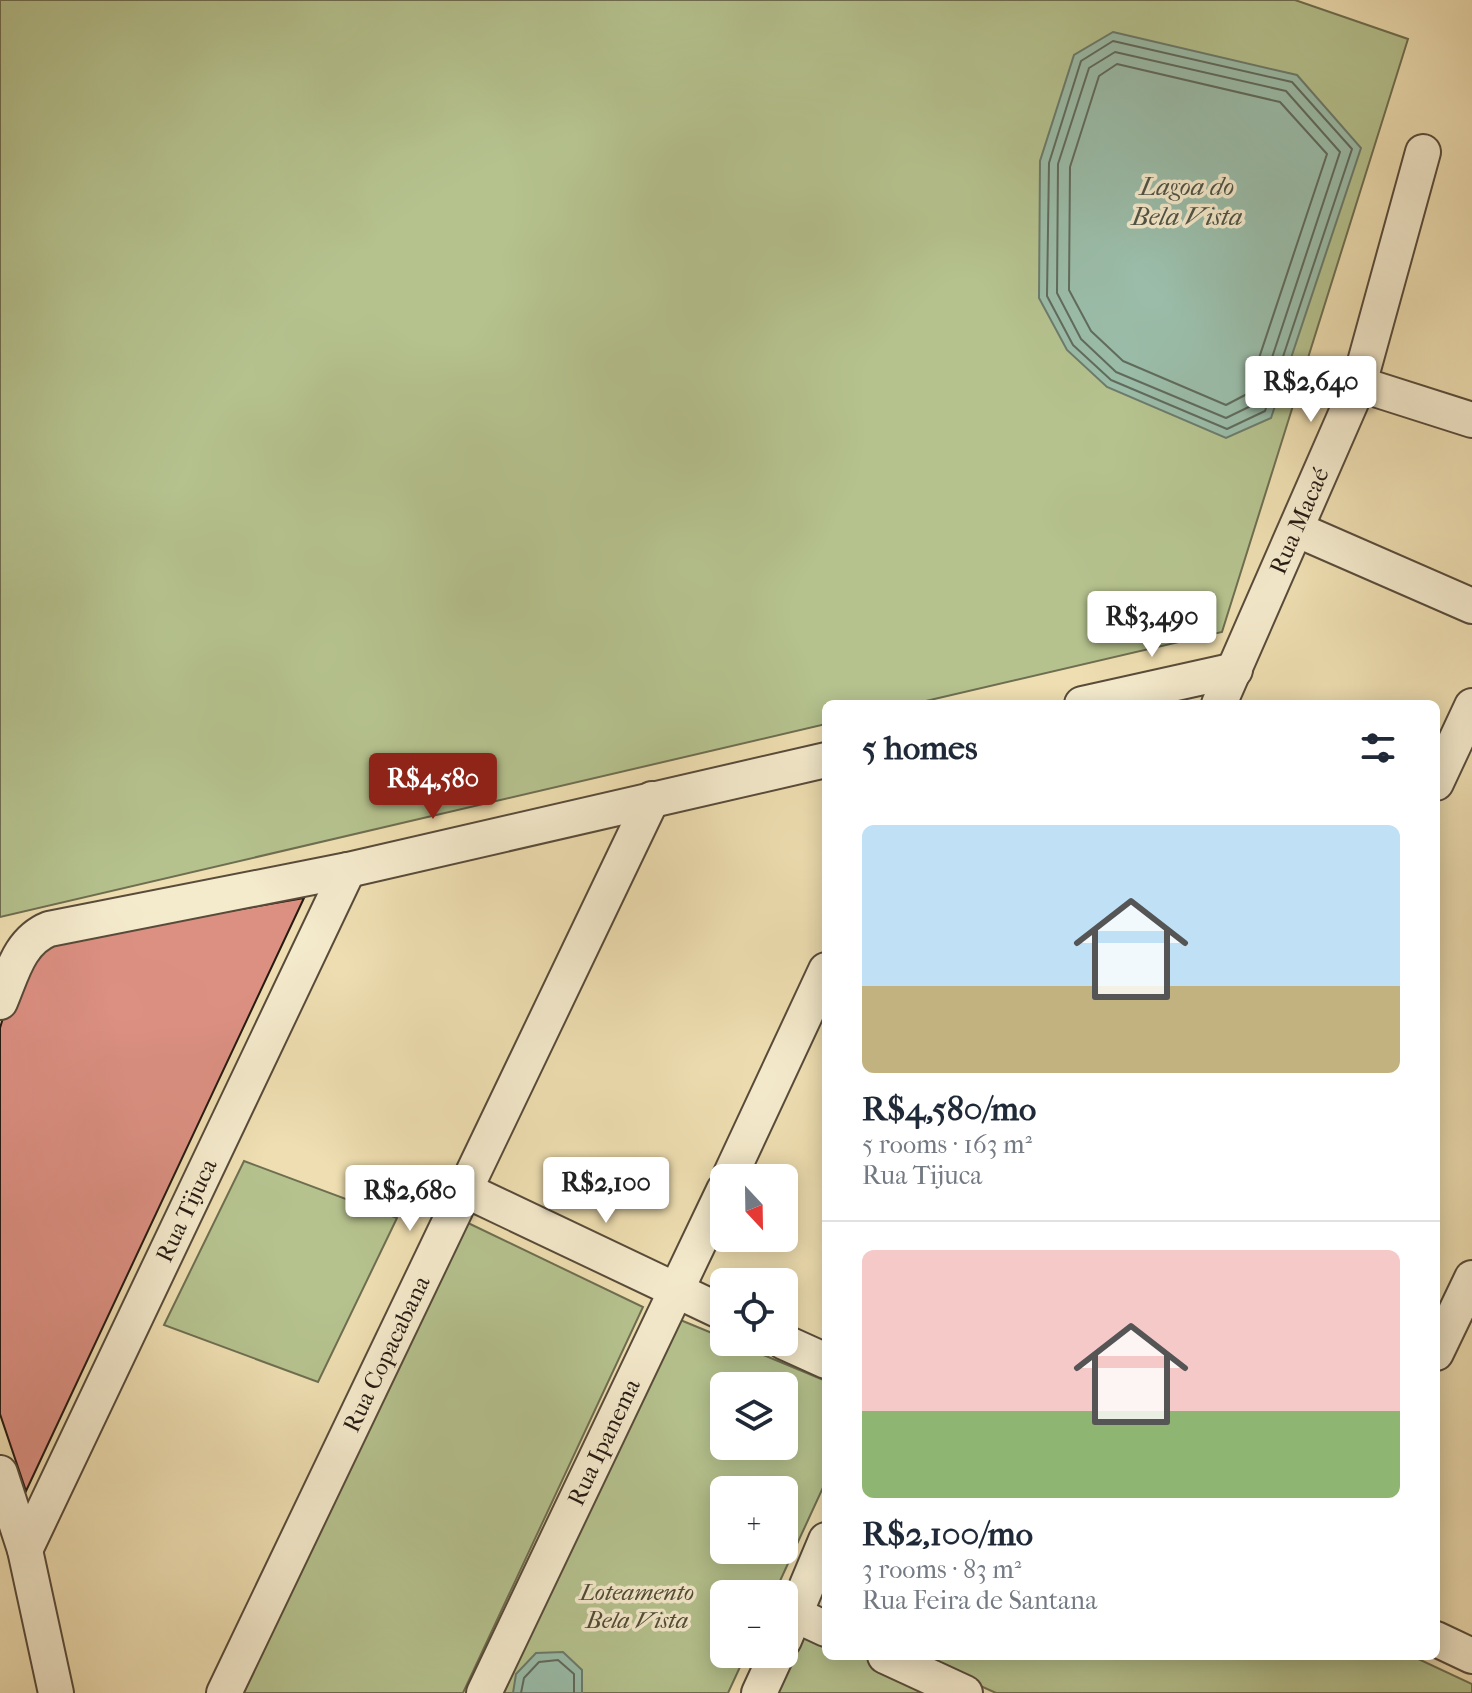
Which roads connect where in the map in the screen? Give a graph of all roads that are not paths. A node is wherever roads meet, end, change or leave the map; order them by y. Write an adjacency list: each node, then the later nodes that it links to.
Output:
1 (1423, 152): 2 (street, Rua Macaé)
2 (1359, 384): 3 (street); 4 (street, Rua Macaé)
3 (1472, 420)
4 (1298, 530): 5 (street); 6 (street, Rua Macaé)
5 (1472, 606)
6 (1235, 670): 7 (street); 8 (street, Rua Macaé)
7 (1100, 700)
8 (1221, 700)
9 (1472, 706): 11 (street)
10 (822, 761): 12 (street)
11 (1440, 774)
12 (652, 799): 13 (street); 17 (street, Rua Copacabana)
13 (348, 870): 15 (street); 26 (street, Rua Tijuca)
14 (822, 979): 16 (street)
15 (0, 1002)
16 (736, 1164)
17 (463, 1189): 20 (street); 34 (street, Rua Copacabana)
18 (710, 1220): 20 (street, Rua Ipanema)
19 (1472, 1278): 22 (street)
20 (677, 1291): 21 (street); 35 (street, Rua Ipanema)
21 (710, 1306)
22 (1440, 1345)
23 (798, 1348): 24 (street)
24 (822, 1359)
25 (0, 1473): 26 (street)
26 (25, 1550): 33 (street)
27 (822, 1555): 28 (street)
28 (802, 1628)
29 (1440, 1641): 30 (street)
30 (1472, 1656)
31 (894, 1660): 37 (street)
32 (771, 1668): 36 (street)
33 (56, 1693)
34 (224, 1693)
35 (484, 1693)
36 (759, 1693)
37 (965, 1693)

